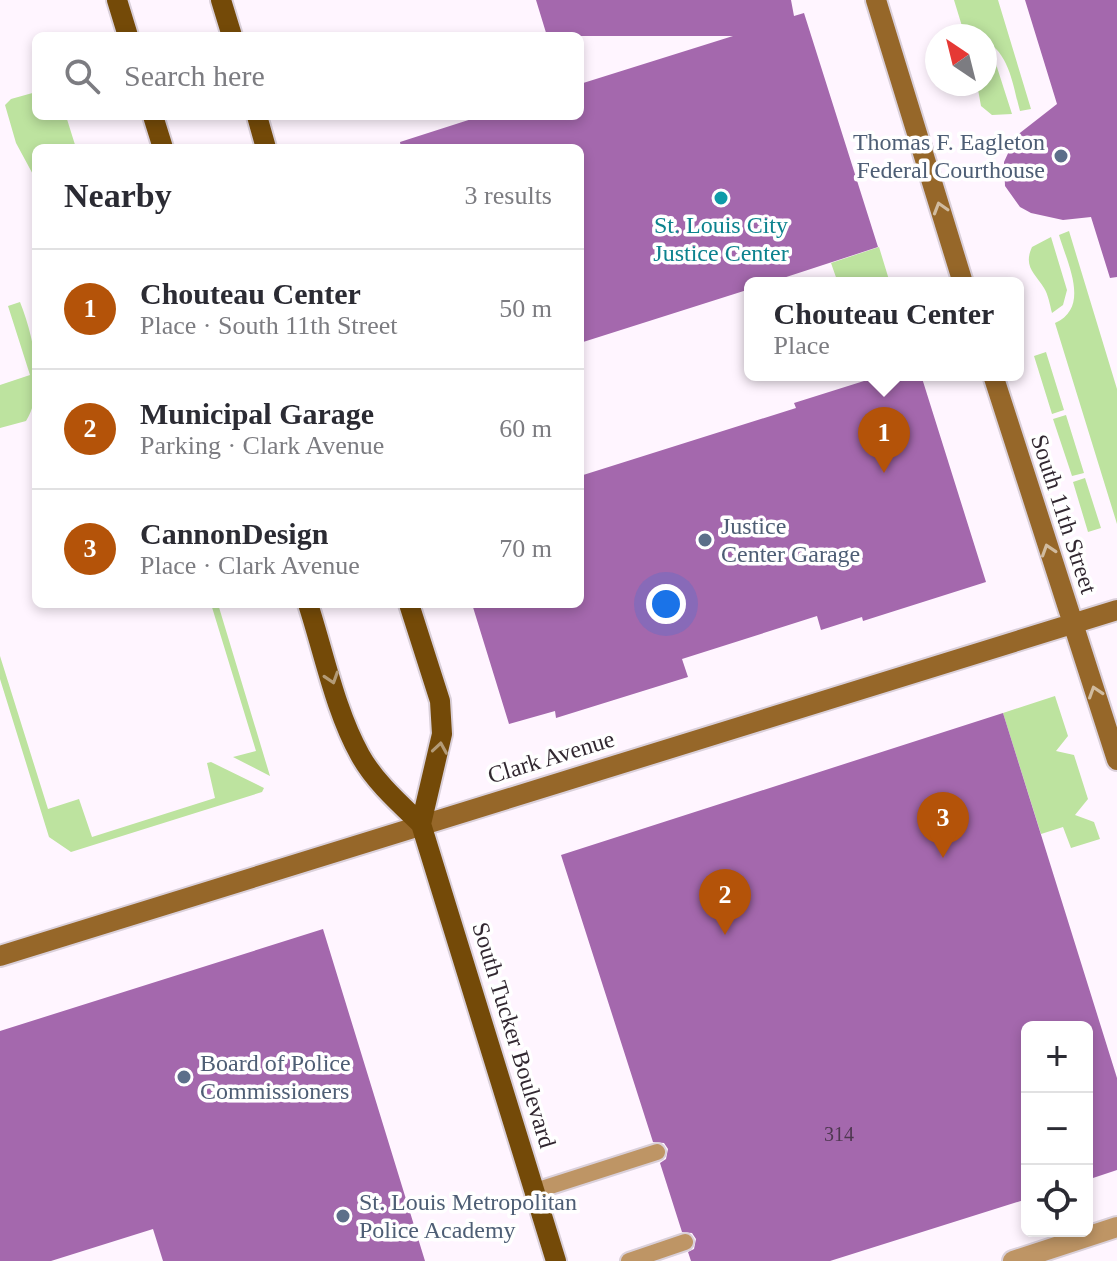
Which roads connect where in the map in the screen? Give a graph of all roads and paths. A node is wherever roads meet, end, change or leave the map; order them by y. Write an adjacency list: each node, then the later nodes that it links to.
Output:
1 (117, 0): 4 (main road)
2 (221, 0): 5 (main road)
3 (876, 0): 10 (street, one-way to 3)
4 (127, 32)
5 (231, 32)
6 (154, 120): 8 (main road)
7 (258, 120): 9 (main road)
8 (162, 144)
9 (265, 144)
10 (961, 277)
11 (995, 381): 15 (street, South 11th Street, one-way to 11)
12 (309, 608): 17 (main road, South Tucker Boulevard, one-way to 17)
13 (410, 608): 17 (main road, one-way to 13)
14 (1117, 610): 15 (street, Clark Avenue)
15 (1073, 624): 16 (street, South 11th Street, one-way to 15); 17 (street, Clark Avenue)
16 (1117, 760)
17 (421, 824): 18 (street, Clark Avenue); 20 (main road, South Tucker Boulevard)
18 (0, 956)
19 (657, 1152): 20 (lane)
20 (535, 1191): 23 (main road, South Tucker Boulevard)
21 (1117, 1227): 25 (street)
22 (685, 1242): 24 (lane)
23 (556, 1261)
24 (629, 1261)
25 (1013, 1261)

